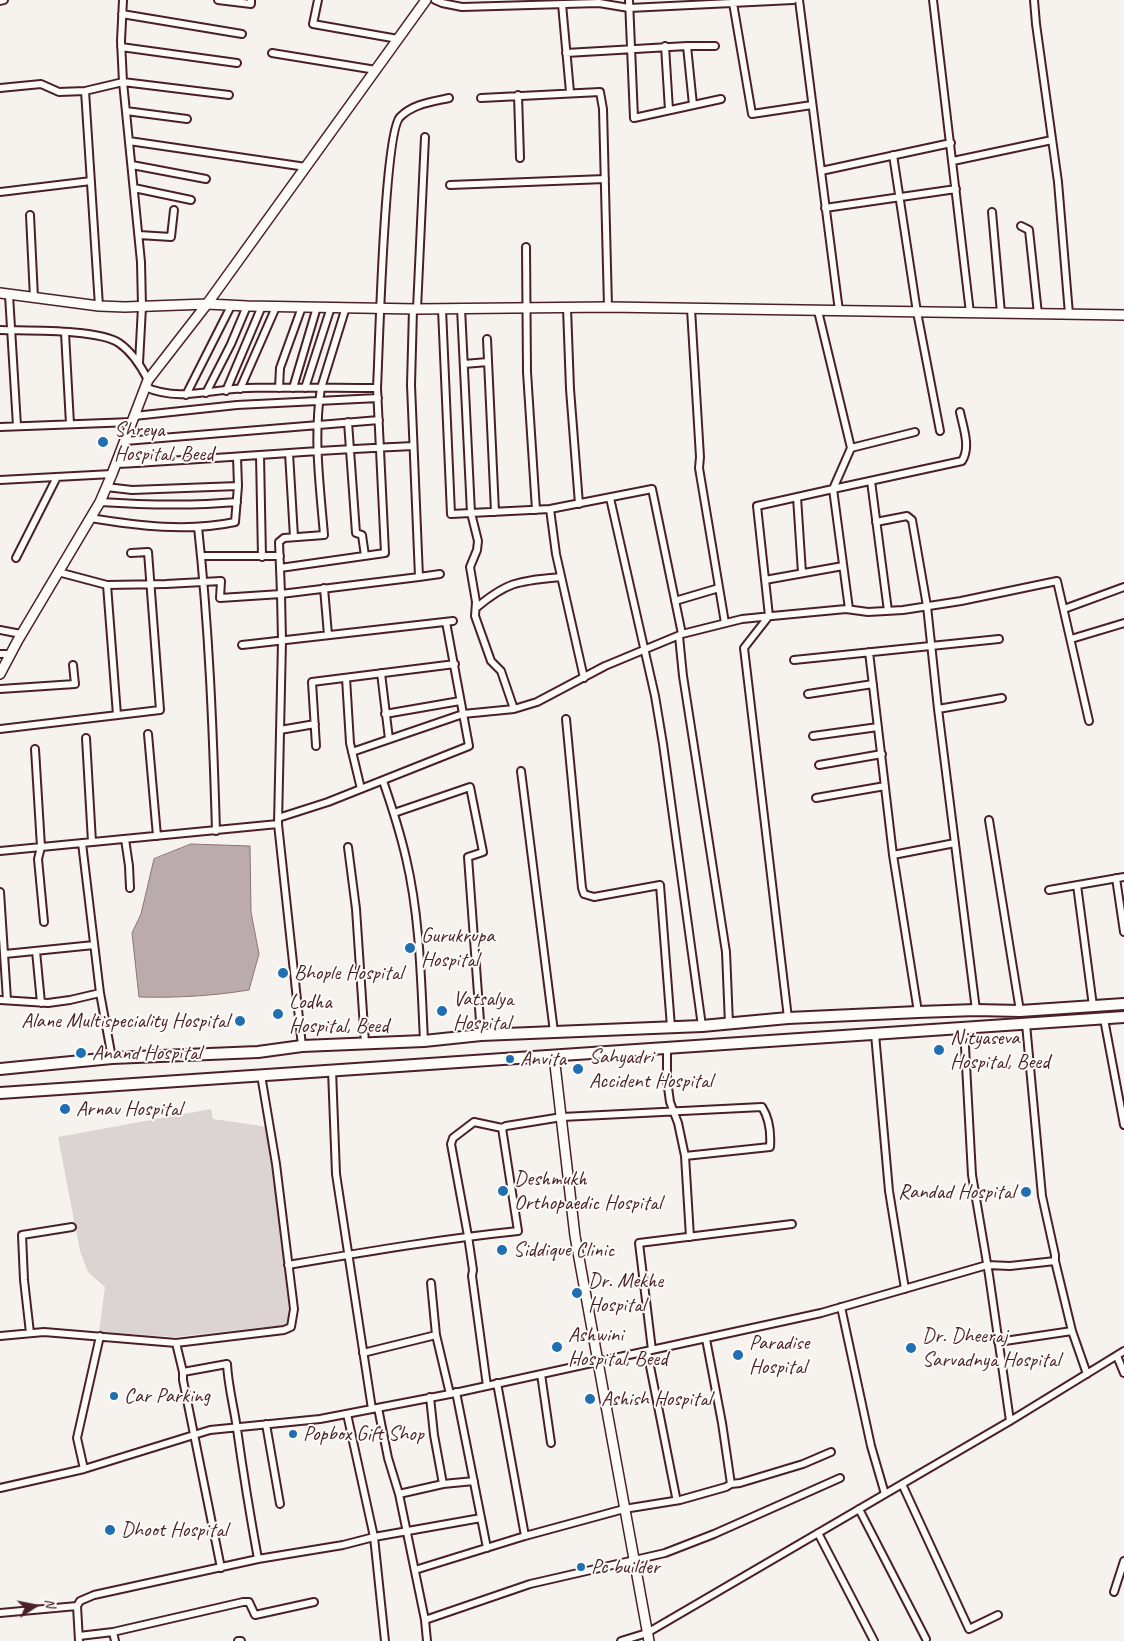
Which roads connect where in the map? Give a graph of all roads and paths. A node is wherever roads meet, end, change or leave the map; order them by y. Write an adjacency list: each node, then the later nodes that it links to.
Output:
1 (4, 0): 13 (street)
2 (123, 0): 19 (street)
3 (218, 0): 4 (street)
4 (251, 0)
5 (318, 0): 21 (street)
6 (426, 0): 21 (street)
7 (435, 0): 17 (street)
8 (629, 0): 18 (street)
9 (793, 0): 15 (street)
10 (799, 0): 41 (street)
11 (933, 0): 48 (street)
12 (1034, 0): 46 (street)
13 (0, 1)
14 (709, 2): 15 (street); 16 (street)
15 (737, 2): 41 (street)
16 (662, 3): 18 (street)
17 (562, 4): 18 (street); 28 (street)
18 (629, 8): 26 (street)
19 (122, 14): 20 (street); 25 (street)
20 (242, 34)
21 (398, 39): 30 (street)
22 (665, 46): 23 (street); 26 (street); 42 (street)
23 (687, 46): 24 (street); 40 (street)
24 (715, 46)
25 (121, 47): 29 (street); 31 (street)
26 (632, 48): 28 (street); 42 (street)
27 (272, 53): 30 (street)
28 (566, 54): 34 (street)
29 (237, 63)
30 (376, 70): 53 (street)
31 (123, 82): 33 (street); 35 (street); 43 (street)
32 (0, 88): 33 (street)
33 (85, 91): 57 (street)
34 (570, 92): 36 (street); 56 (street)
35 (228, 95)
36 (518, 96): 38 (street); 50 (street)
37 (449, 98): 84 (street)
38 (481, 98)
39 (722, 99): 40 (street)
40 (693, 104): 42 (street)
41 (812, 105): 54 (street)
42 (670, 110)
43 (126, 111): 44 (street); 47 (street)
44 (187, 119)
45 (425, 137): 90 (street)
46 (1052, 140): 51 (street); 98 (street)
47 (129, 141): 52 (street); 53 (street)
48 (951, 143): 49 (street); 51 (street)
49 (893, 156): 54 (street); 62 (street)
50 (520, 158)
51 (953, 161): 60 (street)
52 (132, 165): 55 (street); 59 (street)
53 (306, 167): 73 (street)
54 (821, 171): 64 (street)
55 (206, 179)
56 (605, 179): 58 (street); 85 (street)
57 (91, 181): 61 (street); 74 (street)
58 (450, 185)
59 (134, 188): 63 (street); 69 (street)
60 (956, 189): 62 (street); 95 (street)
61 (0, 192)
62 (899, 197): 64 (street); 94 (street)
63 (191, 200)
64 (826, 208): 93 (street)
65 (174, 210): 69 (street)
66 (992, 212): 96 (street)
67 (30, 216): 72 (street)
68 (1021, 226): 97 (street)
69 (139, 235): 75 (street)
70 (526, 247): 87 (street)
71 (4, 294): 72 (street); 101 (street)
72 (34, 298): 74 (street)
73 (207, 304): 75 (street); 76 (street); 107 (street)
74 (99, 306): 75 (street)
75 (142, 306): 105 (street)
76 (231, 306): 77 (street); 116 (street)
77 (247, 306): 78 (street); 115 (street)
78 (262, 306): 79 (street); 114 (street)
79 (276, 307): 80 (street); 113 (street)
80 (302, 307): 81 (street); 108 (street)
81 (317, 307): 82 (street); 109 (street)
82 (331, 307): 83 (street); 110 (street)
83 (346, 307): 84 (street); 111 (street)
84 (380, 307): 90 (street); 112 (street)
85 (608, 307): 88 (street); 89 (street)
86 (461, 308): 87 (street); 91 (street); 106 (street)
87 (527, 308): 88 (street); 152 (street)
88 (567, 308): 150 (street)
89 (691, 308): 92 (street); 178 (street)
90 (415, 309): 91 (street); 130 (street)
91 (442, 309): 154 (street)
92 (818, 310): 93 (street); 133 (street)
93 (839, 311): 94 (street)
94 (918, 312): 95 (street); 127 (street)
95 (970, 313): 96 (street)
96 (1001, 313): 97 (street)
97 (1038, 314): 98 (street)
98 (1069, 314): 99 (street)
99 (1124, 315)
100 (0, 330): 101 (street)
101 (11, 330): 102 (street); 125 (street)
102 (64, 333): 105 (street); 123 (street)
103 (487, 339): 104 (street)
104 (488, 362): 106 (street); 153 (street)
105 (139, 363): 107 (street)
106 (464, 364): 154 (street)
107 (147, 384): 116 (street); 120 (street)
108 (279, 388): 109 (street); 113 (street)
109 (293, 388): 110 (street)
110 (305, 388): 111 (street)
111 (321, 388): 112 (street); 118 (street)
112 (377, 388): 117 (street)
113 (240, 389): 114 (street)
114 (226, 391): 115 (street)
115 (206, 393): 116 (street)
116 (186, 395)
117 (378, 398): 118 (street); 121 (street)
118 (319, 401): 120 (street); 124 (street)
119 (960, 412): 142 (street)
120 (133, 419): 123 (street); 129 (street)
121 (379, 420): 122 (street); 131 (street)
122 (348, 422): 124 (street); 132 (street)
123 (70, 424): 125 (street)
124 (317, 424): 129 (street); 134 (street)
125 (17, 426): 126 (street)
126 (0, 427)
127 (940, 431)
128 (915, 432): 133 (street)
129 (125, 441): 138 (street)
130 (413, 446): 131 (street); 170 (street)
131 (380, 447): 132 (street); 162 (street)
132 (350, 448): 134 (street); 162 (street)
133 (851, 448): 145 (street)
134 (317, 452): 135 (street); 158 (street)
135 (289, 453): 136 (street); 158 (street)
136 (260, 455): 137 (street); 163 (street)
137 (237, 457): 138 (street); 143 (street)
138 (116, 464): 139 (street)
139 (112, 474): 140 (street); 144 (street)
140 (57, 477): 141 (street); 164 (street)
141 (0, 480)
142 (871, 481): 145 (street); 156 (street)
143 (238, 486): 144 (street); 149 (street)
144 (106, 487): 148 (street)
145 (833, 489): 146 (street); 165 (street)
146 (798, 497): 168 (street); 172 (street)
147 (610, 498): 150 (street); 180 (street); 200 (street)
148 (100, 502): 149 (street); 155 (street)
149 (237, 502): 157 (street)
150 (579, 504): 151 (street)
151 (550, 509): 152 (street); 171 (street)
152 (536, 510): 153 (street)
153 (494, 512): 154 (street)
154 (471, 513): 182 (street)
155 (91, 518): 157 (street); 167 (street)
156 (876, 522): 181 (street); 185 (street)
157 (198, 527): 160 (street)
158 (294, 538): 161 (street)
159 (131, 553): 174 (street)
160 (201, 556): 163 (street); 173 (street)
161 (280, 556): 163 (street); 166 (street)
162 (365, 556): 166 (street)
163 (262, 557)
164 (16, 558)
165 (843, 566): 168 (street); 183 (street)
166 (280, 568): 179 (street)
167 (58, 572): 175 (street); 192 (street)
168 (802, 573): 172 (street)
169 (440, 574): 170 (street)
170 (420, 577): 177 (street)
171 (561, 577): 182 (street); 210 (street)
172 (765, 580): 186 (street)
173 (203, 582): 174 (street); 179 (street); 244 (street)
174 (151, 584): 175 (street); 220 (street)
175 (107, 585): 220 (street)
176 (1124, 587): 184 (street)
177 (324, 588): 179 (street); 193 (street)
178 (719, 588): 180 (street); 189 (street)
179 (281, 594): 197 (street)
180 (675, 601): 194 (street)
181 (927, 606): 184 (street); 185 (street); 199 (street)
182 (476, 608): 216 (street)
183 (849, 609): 185 (street); 186 (street)
184 (1064, 609): 196 (street)
185 (888, 611)
186 (769, 616): 189 (street); 274 (street)
187 (453, 621): 188 (street)
188 (446, 622): 193 (street); 205 (street)
189 (725, 623): 194 (street)
190 (1124, 623): 196 (street)
191 (0, 630): 192 (street)
192 (21, 634): 203 (street)
193 (328, 635): 197 (street)
194 (680, 635): 200 (street); 276 (street)
195 (999, 639): 199 (street)
196 (1070, 639): 222 (street)
197 (282, 641): 198 (street); 226 (street)
198 (242, 645)
199 (931, 646): 201 (street); 217 (street)
200 (644, 649): 210 (street); 278 (street)
201 (869, 652): 204 (street); 211 (street)
202 (0, 654): 203 (street)
203 (10, 654): 208 (street)
204 (794, 660)
205 (455, 664): 207 (street); 215 (street)
206 (73, 665): 212 (street)
207 (381, 673): 209 (street); 218 (street)
208 (0, 674)
209 (346, 678): 223 (street); 233 (street)
210 (584, 678): 216 (street)
211 (873, 684): 213 (street); 224 (street)
212 (0, 689)
213 (808, 694)
214 (1002, 698): 217 (street)
215 (460, 701): 218 (street); 219 (street)
216 (514, 709): 219 (street)
217 (938, 709): 249 (street)
218 (385, 714): 230 (street)
219 (463, 714): 230 (street); 237 (street)
220 (117, 715): 225 (street)
221 (566, 719): 279 (street)
222 (1089, 721)
223 (315, 724): 226 (street); 231 (street)
224 (878, 726): 228 (street); 234 (street)
225 (0, 729)
226 (280, 730): 243 (street)
227 (148, 734): 245 (street)
228 (813, 736)
229 (86, 738): 247 (street)
230 (389, 739): 233 (street)
231 (316, 746)
232 (35, 749): 250 (street)
233 (352, 752): 239 (street)
234 (882, 754): 235 (street); 238 (street)
235 (819, 764)
236 (521, 771): 281 (street)
237 (383, 781): 239 (street); 241 (street)
238 (885, 786): 240 (street); 253 (street)
239 (361, 789): 243 (street)
240 (816, 798)
241 (394, 813): 283 (street); 284 (street)
242 (989, 820): 271 (street)
243 (278, 821): 244 (street); 286 (street)
244 (216, 831): 245 (street)
245 (157, 836): 246 (street)
246 (125, 839): 247 (street); 257 (street)
247 (92, 842): 248 (street)
248 (82, 843): 250 (street); 262 (street)
249 (955, 843): 253 (street); 270 (street)
250 (42, 847): 252 (street); 260 (street)
251 (348, 848): 285 (street)
252 (0, 850)
253 (893, 855): 272 (street)
254 (1124, 877): 255 (street)
255 (1116, 878): 256 (street); 261 (street)
256 (1077, 885): 258 (street); 269 (street)
257 (130, 888)
258 (1049, 890)
259 (0, 892): 264 (street)
260 (44, 922)
261 (1124, 932)
262 (94, 944): 263 (street); 265 (street)
263 (36, 951): 264 (street); 267 (street)
264 (5, 954): 266 (street)
265 (100, 993): 267 (street); 289 (street)
266 (4, 1000): 267 (street)
267 (41, 1003)
268 (1124, 1004): 269 (main road)
269 (1093, 1006): 271 (main road)
270 (976, 1010): 271 (main road); 272 (main road)
271 (1020, 1011)
272 (918, 1012): 274 (main road)
273 (1124, 1017): 275 (main road)
274 (788, 1018): 276 (main road)
275 (1104, 1019): 277 (main road); 296 (street)
276 (729, 1024): 278 (main road)
277 (1026, 1024): 280 (main road); 304 (street)
278 (702, 1026): 279 (main road)
279 (671, 1027): 281 (main road)
280 (964, 1028): 282 (main road); 306 (street)
281 (554, 1032): 283 (main road)
282 (875, 1034): 287 (main road); 308 (street)
283 (481, 1035): 284 (main road)
284 (424, 1041): 285 (main road)
285 (365, 1043): 286 (main road)
286 (302, 1046): 289 (main road)
287 (667, 1048): 288 (main road); 294 (street)
288 (554, 1056): 291 (main road); 295 (street)
289 (112, 1058): 290 (main road)
290 (0, 1069)
291 (332, 1070): 292 (main road); 303 (street)
292 (261, 1075): 293 (main road); 305 (street)
293 (0, 1093)
294 (673, 1111): 295 (street); 298 (street); 298 (street)
295 (561, 1117): 297 (street); 322 (street)
296 (1124, 1125)
297 (502, 1128): 301 (street); 301 (street)
298 (685, 1156): 302 (street)
299 (792, 1224): 302 (street)
300 (72, 1228): 311 (street)
301 (468, 1236): 303 (street); 328 (street)
302 (690, 1236): 318 (street)
303 (347, 1255): 305 (street); 320 (street)
304 (1054, 1261): 306 (street); 310 (street)
305 (288, 1265): 317 (street)
306 (987, 1265): 308 (street); 316 (street)
307 (431, 1283): 312 (street)
308 (906, 1289): 309 (street)
309 (841, 1307): 315 (street); 347 (street)
310 (1072, 1331): 316 (street); 326 (street)
311 (30, 1333): 313 (street); 314 (street)
312 (436, 1335): 320 (street); 329 (street)
313 (0, 1336)
314 (100, 1336): 317 (street); 339 (street)
315 (706, 1338): 318 (street); 343 (street)
316 (998, 1342): 333 (street)
317 (176, 1343): 323 (street)
318 (649, 1351): 322 (street); 348 (street)
319 (1124, 1352): 321 (street)
320 (363, 1353): 331 (street)
321 (1117, 1356): 324 (street); 326 (street)
322 (597, 1362): 325 (street); 350 (street)
323 (183, 1372): 335 (street); 336 (street)
324 (1124, 1373)
325 (541, 1374): 327 (street); 337 (street)
326 (1087, 1374): 333 (street)
327 (498, 1383): 328 (street); 355 (street)
328 (487, 1386): 329 (street)
329 (453, 1393): 330 (street); 341 (street)
330 (430, 1398): 331 (street); 342 (street)
331 (375, 1408): 332 (street); 346 (street)
332 (347, 1414): 334 (street); 356 (street)
333 (1010, 1421): 344 (street)
334 (266, 1424): 335 (street); 349 (street)
335 (237, 1428): 336 (street); 358 (street)
336 (194, 1435): 339 (street); 361 (street)
337 (551, 1443)
338 (831, 1452): 343 (street)
339 (84, 1469): 345 (street)
340 (840, 1478): 360 (street)
341 (474, 1482): 342 (street); 352 (street)
342 (443, 1484): 346 (street)
343 (731, 1484): 350 (street)
344 (902, 1484): 347 (street); 367 (street)
345 (0, 1488)
346 (399, 1494): 353 (street)
347 (885, 1494): 351 (street)
348 (676, 1497)
349 (280, 1504)
350 (624, 1508): 355 (street); 360 (street)
351 (859, 1509): 354 (street); 372 (street)
352 (481, 1518): 353 (street); 357 (street)
353 (406, 1531): 356 (street); 362 (street)
354 (818, 1533): 370 (street); 377 (street)
355 (524, 1536): 357 (street)
356 (374, 1537): 358 (street); 374 (street)
357 (487, 1548): 362 (street)
358 (258, 1558): 361 (street)
359 (1124, 1561): 363 (street)
360 (634, 1562): 368 (street); 370 (street)
361 (221, 1568): 365 (street)
362 (415, 1570): 368 (street)
363 (1114, 1592)
364 (314, 1602): 369 (street)
365 (76, 1606): 366 (street); 371 (street)
366 (0, 1613)
367 (998, 1615)
368 (425, 1620): 375 (street)
369 (113, 1632): 371 (street); 373 (street)
370 (648, 1637): 376 (street)
371 (79, 1638)
372 (926, 1639)
373 (115, 1641)
374 (385, 1641)
375 (427, 1641)
376 (621, 1641)
377 (874, 1641)

